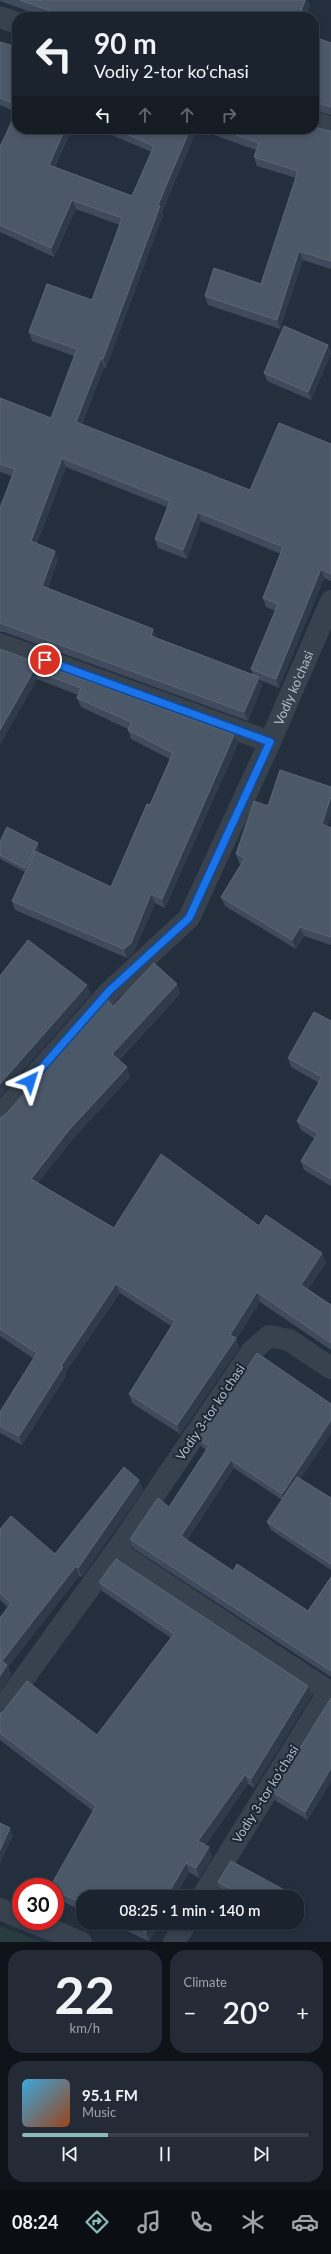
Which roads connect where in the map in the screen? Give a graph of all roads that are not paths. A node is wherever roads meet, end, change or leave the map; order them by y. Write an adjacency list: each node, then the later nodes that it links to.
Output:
1 (0, 17): 2 (street)
2 (12, 21)
3 (319, 124): 4 (street)
4 (331, 128)
5 (331, 601): 7 (street, Vodiy ko'chasi)
6 (0, 644): 7 (street)
7 (270, 742): 8 (street, Vodiy ko'chasi)
8 (0, 1115)
9 (331, 1368): 10 (street, Vodiy 3-tor koʼchasi)
10 (116, 1551): 11 (street, Vodiy 3-tor koʼchasi); 12 (street, Vodiy 3-tor koʼchasi)
11 (330, 1692): 13 (street, Vodiy 3-tor koʼchasi)
12 (0, 1711)
13 (206, 1890)
14 (0, 1909): 15 (street)
15 (12, 1914)
16 (52, 1930): 18 (street)
17 (182, 1930): 19 (street)
18 (82, 1942)
19 (174, 1942)

